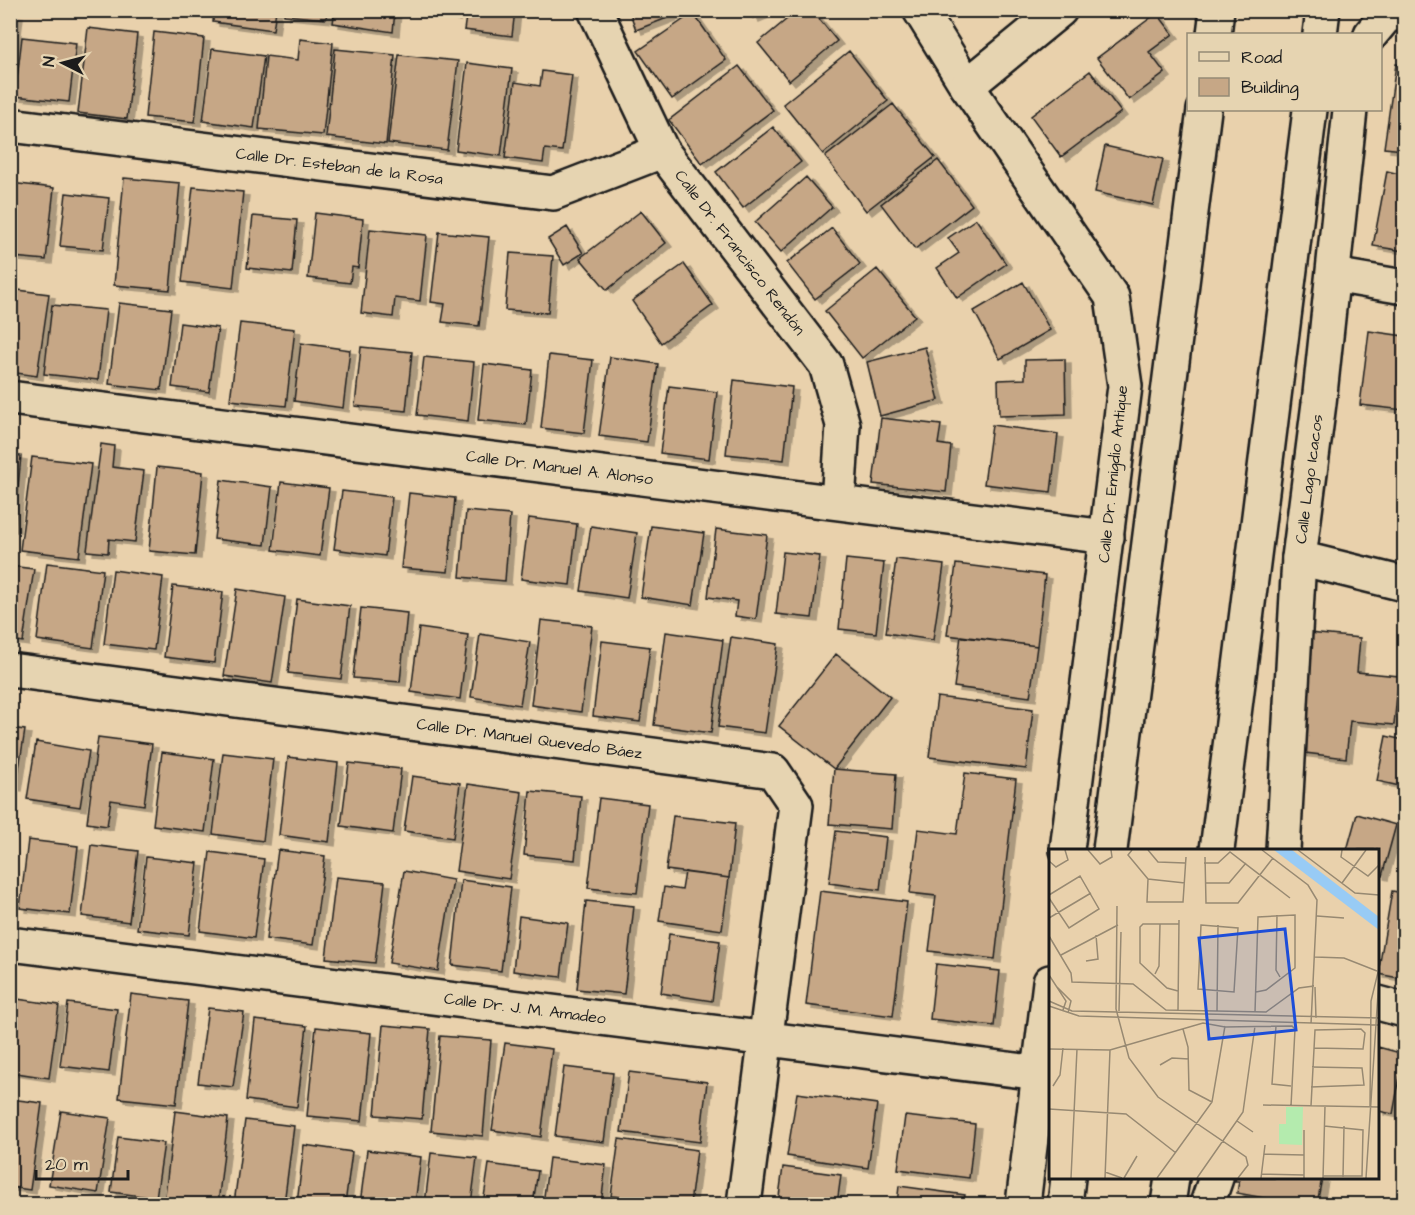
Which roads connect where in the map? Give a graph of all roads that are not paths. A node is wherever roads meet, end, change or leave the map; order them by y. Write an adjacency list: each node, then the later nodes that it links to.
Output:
1 (596, 10): 13 (street, Calle Dr. Francisco Rendón)
2 (920, 10): 8 (street, Calle Dr. Emigdio Antique)
3 (1060, 10): 8 (street)
4 (1217, 10): 6 (street)
5 (1323, 10): 7 (street)
6 (1214, 33)
7 (1320, 33)
8 (967, 86): 18 (street, Calle Dr. Emigdio Antique)
9 (1204, 111): 23 (street)
10 (1310, 111): 24 (street)
11 (1350, 111): 14 (street, Calle Lago Icacos)
12 (10, 125): 13 (street, Calle Dr. Esteban de la Rosa)
13 (662, 151): 17 (street, Calle Dr. Francisco Rendón)
14 (1333, 275): 15 (street); 19 (street, Calle Lago Icacos)
15 (1404, 288)
16 (10, 398): 17 (street, Calle Dr. Manuel A. Alonso)
17 (838, 502): 18 (street, Calle Dr. Manuel A. Alonso)
18 (1107, 537): 22 (street, Calle Dr. Emigdio Antique)
19 (1299, 558): 20 (street); 25 (street, Calle Lago Icacos)
20 (1404, 584)
21 (10, 670): 30 (street, Calle Dr. Manuel Quevedo Báez)
22 (1067, 849)
23 (1110, 849)
24 (1217, 849)
25 (1283, 849)
26 (10, 944): 30 (street, Calle Dr. J. M. Amadeo)
27 (1049, 990): 31 (street)
28 (1379, 1004): 29 (street)
29 (1404, 1010)
30 (767, 1040): 31 (street, Calle Dr. J. M. Amadeo); 35 (street, Calle Dr. Manuel Quevedo Báez)
31 (1039, 1073): 36 (street)
32 (1068, 1179): 37 (street)
33 (1172, 1179): 38 (street)
34 (1216, 1179): 39 (street)
35 (744, 1204)
36 (1023, 1204)
37 (1065, 1204)
38 (1168, 1204)
39 (1208, 1204)

